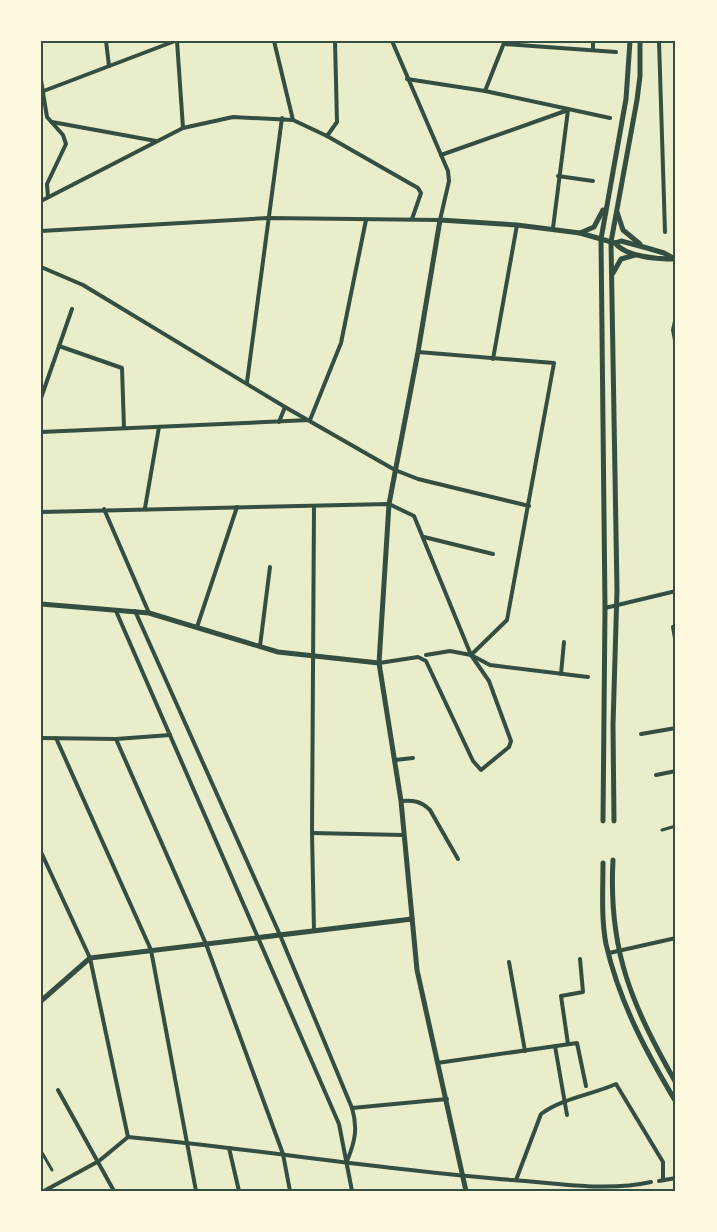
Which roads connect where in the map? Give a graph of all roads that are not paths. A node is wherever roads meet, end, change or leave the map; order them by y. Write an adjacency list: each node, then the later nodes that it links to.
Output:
1 (106, 41): 13 (street)
2 (176, 41): 13 (street); 23 (street)
3 (274, 41): 21 (street)
4 (335, 41): 24 (street)
5 (392, 41): 14 (street)
6 (593, 41): 11 (street)
7 (630, 41): 32 (street)
8 (640, 41): 31 (street)
9 (659, 41): 40 (street)
10 (504, 42): 11 (street); 17 (street)
11 (593, 49): 12 (street)
12 (616, 52)
13 (109, 66): 16 (street)
14 (407, 79): 17 (street); 26 (street)
15 (41, 80): 16 (street)
16 (42, 91): 22 (street)
17 (485, 91): 18 (street)
18 (568, 110): 20 (street); 26 (street); 27 (street)
19 (282, 118): 21 (street); 23 (street); 33 (street)
20 (610, 118)
21 (293, 120): 24 (street)
22 (50, 122): 25 (street); 29 (street)
23 (183, 128): 25 (street)
24 (328, 136): 34 (street)
25 (156, 141): 29 (street)
26 (441, 155): 36 (street)
27 (558, 176): 28 (street); 38 (street)
28 (593, 181)
29 (48, 197): 30 (street)
30 (41, 201)
31 (616, 206): 43 (street); 44 (street)
32 (605, 207): 41 (street); 42 (street)
33 (268, 218): 35 (street); 39 (street); 55 (street)
34 (412, 219): 35 (street); 36 (street)
35 (366, 220): 58 (street)
36 (440, 220): 37 (street); 53 (street)
37 (518, 225): 38 (street); 54 (street)
38 (553, 228): 41 (street)
39 (41, 231)
40 (666, 232)
41 (580, 233): 42 (street)
42 (601, 239): 43 (street); 77 (street)
43 (613, 243): 44 (street); 45 (street); 48 (street)
44 (647, 248): 46 (street)
45 (640, 254): 46 (street); 48 (street)
46 (675, 259)
47 (41, 267): 55 (street)
48 (612, 276): 76 (street)
49 (72, 310): 52 (street)
50 (676, 317): 51 (street)
51 (676, 345)
52 (59, 346): 56 (street); 61 (street)
53 (418, 352): 54 (street); 63 (street)
54 (493, 359): 66 (street)
55 (247, 382): 57 (street)
56 (41, 398)
57 (285, 406): 58 (street); 59 (street)
58 (310, 420): 59 (street); 63 (street)
59 (278, 422): 60 (street)
60 (159, 427): 61 (street); 68 (street)
61 (124, 428): 62 (street)
62 (41, 432)
63 (395, 470): 64 (street); 66 (street)
64 (389, 504): 65 (street); 71 (street); 89 (street)
65 (314, 506): 67 (street); 87 (street)
66 (529, 506): 86 (street)
67 (237, 507): 68 (street); 82 (street)
68 (145, 508): 69 (street)
69 (104, 509): 70 (street); 80 (street)
70 (41, 512)
71 (424, 537): 72 (street); 86 (street)
72 (493, 554)
73 (270, 567): 85 (street)
74 (676, 591): 76 (street)
75 (41, 604): 78 (street)
76 (617, 605): 77 (street); 104 (street)
77 (605, 608): 103 (street)
78 (116, 611): 79 (street); 94 (street)
79 (135, 611): 80 (street); 115 (street)
80 (149, 613): 82 (street)
81 (674, 626): 84 (street)
82 (197, 627): 85 (street)
83 (564, 642): 90 (street)
84 (676, 644)
85 (260, 646): 87 (street)
86 (472, 654): 88 (street); 89 (street); 90 (street)
87 (312, 655): 89 (street); 107 (street)
88 (426, 655)
89 (378, 662): 99 (street)
90 (561, 674): 91 (street)
91 (588, 678)
92 (676, 728): 93 (street)
93 (641, 734)
94 (170, 735): 97 (street); 116 (street)
95 (41, 738): 96 (street)
96 (56, 738): 97 (street); 119 (street)
97 (116, 739): 118 (street)
98 (413, 758): 99 (street)
99 (395, 760): 102 (street)
100 (676, 771): 101 (street)
101 (656, 775)
102 (401, 800): 108 (street); 110 (street)
103 (603, 821)
104 (614, 821)
105 (676, 826): 106 (street)
106 (662, 830)
107 (312, 833): 108 (street); 114 (street)
108 (404, 835): 113 (street)
109 (41, 852): 122 (street)
110 (458, 860)
111 (613, 860): 120 (street)
112 (603, 863): 121 (street)
113 (412, 919): 114 (street); 129 (street)
114 (314, 931): 115 (street)
115 (277, 935): 116 (street); 136 (street)
116 (259, 937): 118 (street); 144 (street)
117 (676, 938): 120 (street)
118 (206, 944): 119 (street); 142 (street)
119 (151, 950): 122 (street); 139 (street)
120 (618, 952): 121 (street); 130 (street)
121 (609, 954): 135 (street)
122 (90, 958): 125 (street); 138 (street)
123 (580, 959): 126 (street)
124 (509, 962): 128 (street)
125 (41, 1000)
126 (568, 1044): 127 (street); 131 (street)
127 (555, 1046): 128 (street); 134 (street)
128 (525, 1050): 129 (street)
129 (437, 1063): 133 (street)
130 (676, 1083)
131 (586, 1086)
132 (58, 1090): 143 (street)
133 (447, 1099): 136 (street); 146 (street)
134 (565, 1101): 137 (street); 148 (street); 149 (street)
135 (676, 1102)
136 (352, 1108): 144 (street)
137 (567, 1115)
138 (128, 1137): 139 (street); 143 (street)
139 (186, 1142): 140 (street); 155 (street)
140 (229, 1148): 142 (street); 156 (street)
141 (41, 1151): 145 (street)
142 (283, 1154): 144 (street); 157 (street)
143 (99, 1161): 153 (street); 154 (street)
144 (347, 1161): 146 (street); 158 (street)
145 (52, 1170)
146 (462, 1176): 148 (street); 159 (street)
147 (676, 1178): 149 (street)
148 (516, 1180): 151 (street)
149 (661, 1181): 150 (street)
150 (651, 1182): 152 (street)
151 (560, 1185): 152 (street); 160 (street)
152 (633, 1189)
153 (44, 1191)
154 (114, 1191)
155 (196, 1191)
156 (239, 1191)
157 (290, 1191)
158 (352, 1191)
159 (466, 1191)
160 (560, 1191)

